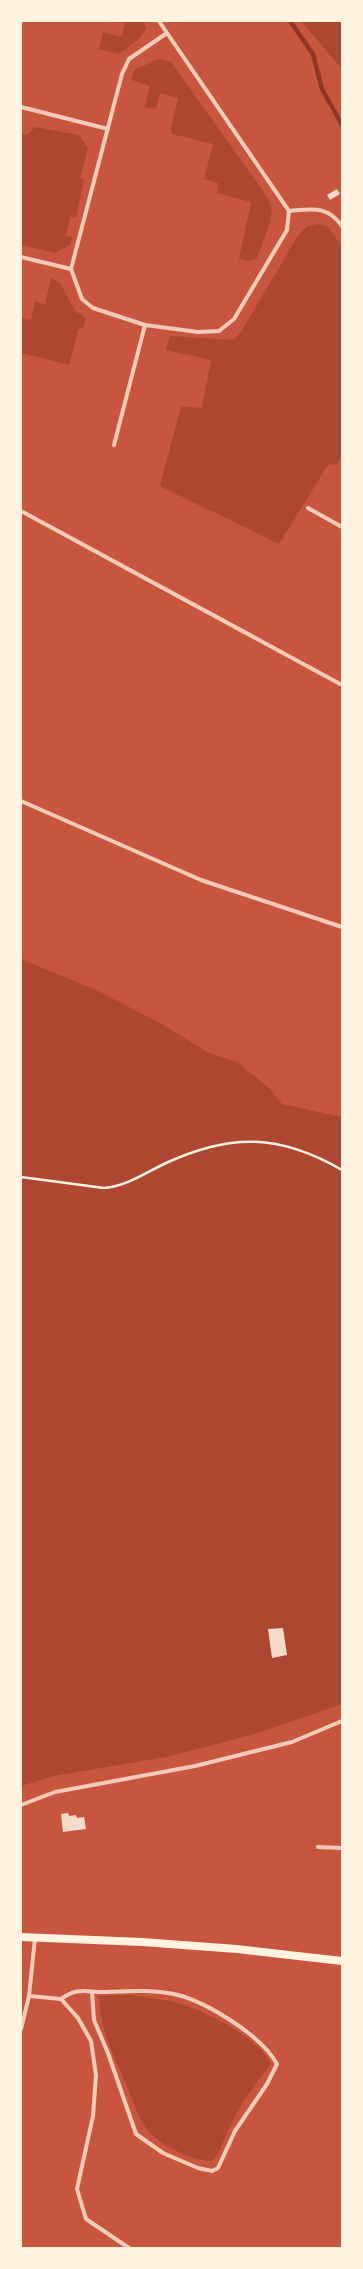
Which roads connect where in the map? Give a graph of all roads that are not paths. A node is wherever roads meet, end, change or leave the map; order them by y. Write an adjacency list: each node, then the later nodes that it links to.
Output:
1 (159, 21): 2 (street)
2 (167, 33): 4 (street); 5 (street)
3 (21, 107): 4 (street)
4 (108, 129): 8 (street)
5 (289, 210): 6 (street); 9 (street)
6 (342, 226)
7 (21, 258): 8 (street)
8 (71, 269): 9 (street)
9 (145, 325): 10 (street)
10 (114, 445)
11 (308, 508): 13 (street)
12 (21, 511): 14 (street)
13 (342, 527)
14 (342, 685)
15 (21, 801): 16 (street)
16 (342, 927)
17 (342, 1721): 18 (street)
18 (21, 1805)
19 (318, 1847): 20 (street)
20 (342, 1848)
21 (21, 1937): 22 (main road)
22 (35, 1938): 23 (main road); 25 (street)
23 (342, 1961)
24 (92, 1992): 24 (street); 26 (street)
25 (29, 1996): 26 (street); 27 (street)
26 (61, 1999): 28 (street)
27 (21, 2029)
28 (129, 2248)

